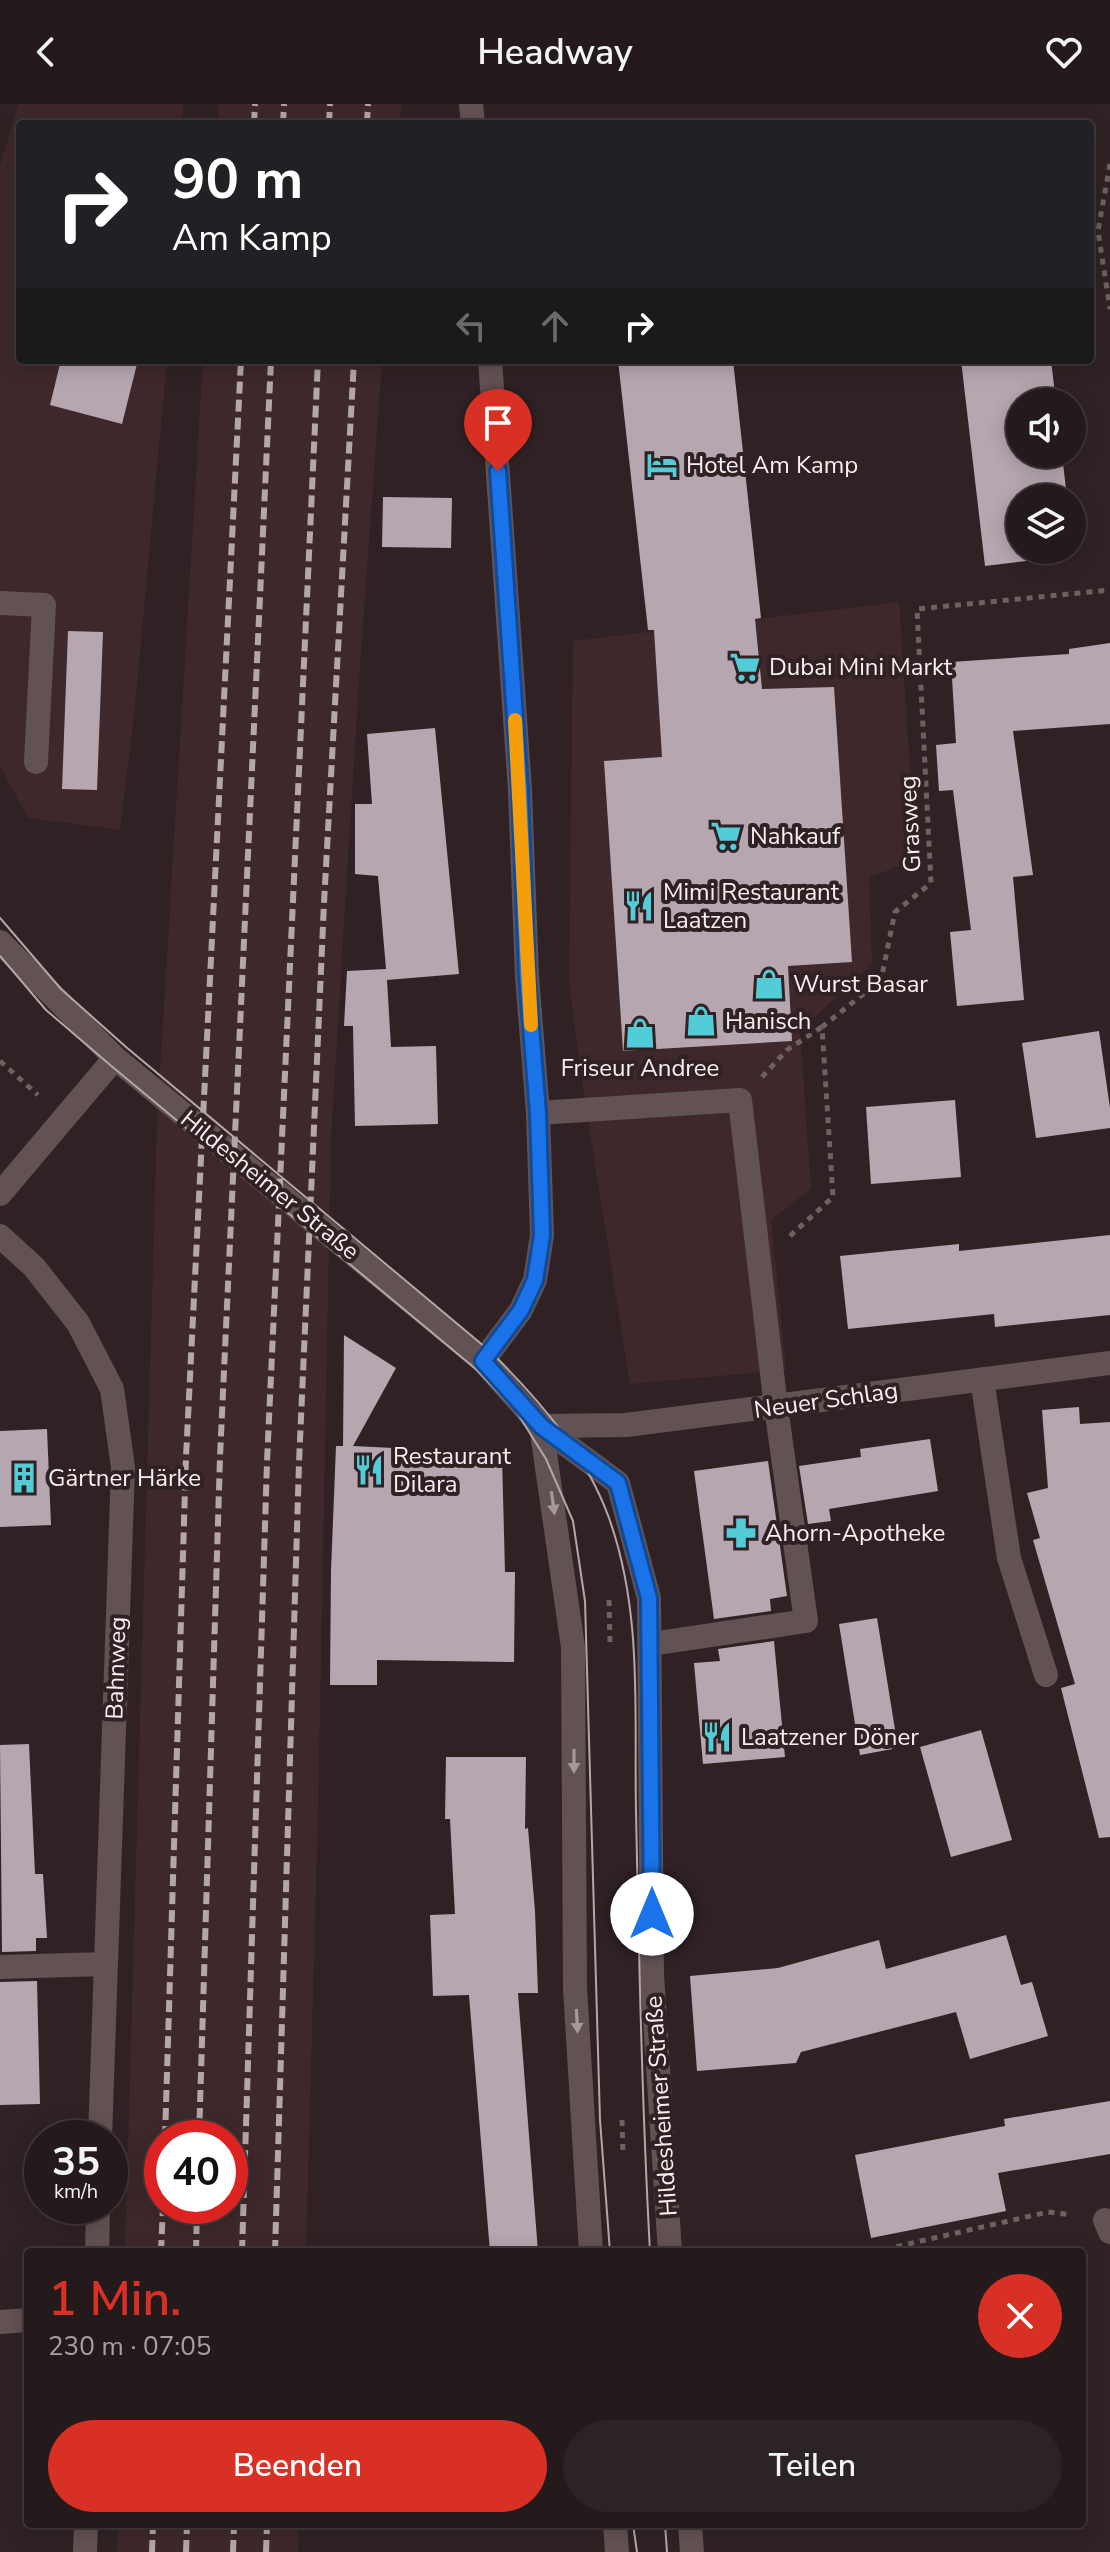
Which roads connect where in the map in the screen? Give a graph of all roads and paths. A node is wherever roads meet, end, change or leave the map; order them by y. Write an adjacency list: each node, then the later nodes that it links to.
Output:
1 (1110, 164): 2 (path)
2 (1110, 309)
3 (490, 364): 12 (street)
4 (1110, 590): 8 (path, Grasweg)
5 (0, 603): 6 (street)
6 (36, 762)
7 (0, 942): 9 (street, Hildesheimer Straße)
8 (822, 1027): 11 (path); 16 (path)
9 (115, 1058): 13 (street); 17 (street, Hildesheimer Straße)
10 (0, 1061): 13 (path)
11 (740, 1100): 12 (street); 20 (street)
12 (538, 1113): 17 (street)
13 (65, 1117): 14 (street)
14 (0, 1194)
15 (0, 1236): 26 (street, Bahnweg)
16 (788, 1238)
17 (483, 1361): 21 (street, Hildesheimer Straße)
18 (1110, 1363): 19 (street, Neuer Schlag)
19 (982, 1379): 20 (street, Neuer Schlag); 25 (street)
20 (776, 1407): 21 (street, Neuer Schlag); 24 (street)
21 (541, 1426): 22 (street, Hildesheimer Straße); 23 (street, one-way to 23)
22 (649, 1598): 23 (path); 24 (street, Hildesheimer Straße)
23 (567, 1602): 34 (street, one-way to 34)
24 (651, 1644): 35 (street, Hildesheimer Straße)
25 (1046, 1675)
26 (106, 1964): 27 (street); 28 (street, Bahnweg)
27 (0, 1967)
28 (101, 2120)
29 (622, 2120): 30 (path)
30 (623, 2135)
31 (98, 2224): 33 (street)
32 (1107, 2226): 36 (path)
33 (97, 2248)
34 (591, 2248)
35 (670, 2248)
36 (890, 2248)
37 (24, 2320): 38 (street)
38 (0, 2322)
39 (86, 2528): 42 (street)
40 (615, 2528): 43 (street)
41 (690, 2528): 44 (street)
42 (85, 2552)
43 (617, 2552)
44 (692, 2552)

